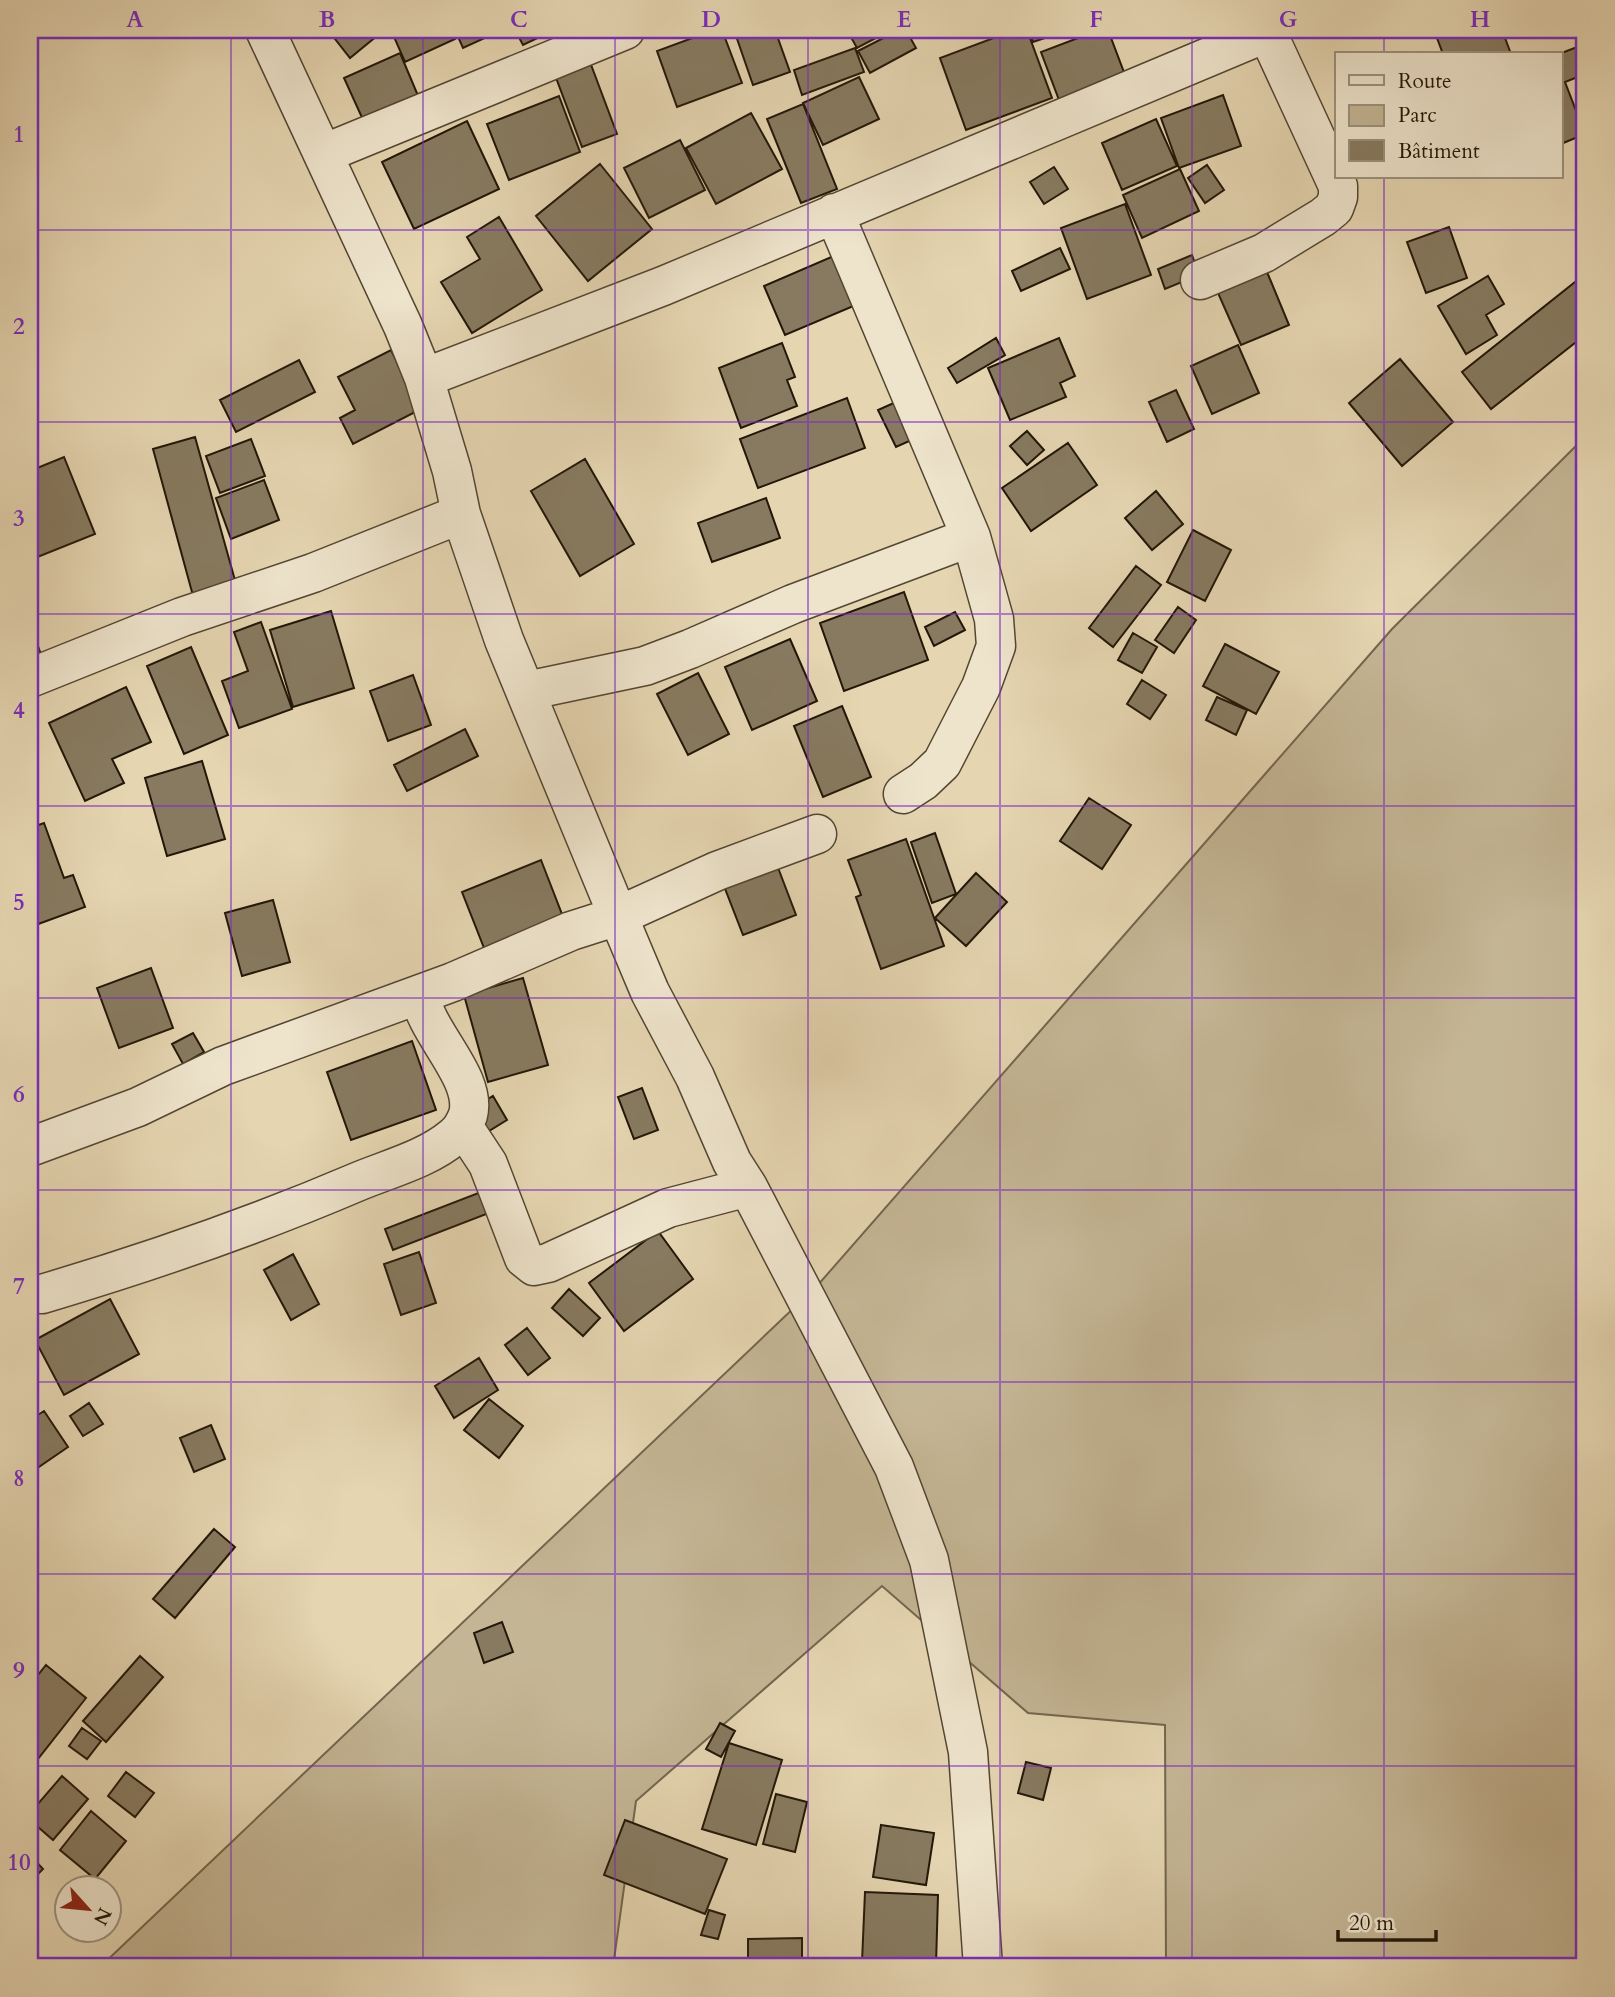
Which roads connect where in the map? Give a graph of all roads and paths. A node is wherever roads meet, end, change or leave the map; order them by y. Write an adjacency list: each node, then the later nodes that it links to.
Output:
1 (265, 30): 4 (street)
2 (625, 30): 4 (street)
3 (1269, 31): 5 (street); 6 (street)
4 (323, 154): 7 (street)
5 (834, 213): 7 (street); 9 (street)
6 (1200, 280)
7 (424, 378): 8 (street)
8 (461, 514): 10 (street); 11 (street)
9 (971, 537): 11 (street); 12 (street)
10 (30, 678)
11 (526, 691): 14 (street)
12 (903, 794)
13 (817, 834): 14 (street)
14 (618, 916): 15 (street); 18 (street)
15 (420, 994): 16 (street); 17 (street)
16 (463, 1126): 18 (street); 19 (street)
17 (30, 1147)
18 (748, 1187): 20 (street)
19 (42, 1294)
20 (983, 1967)

